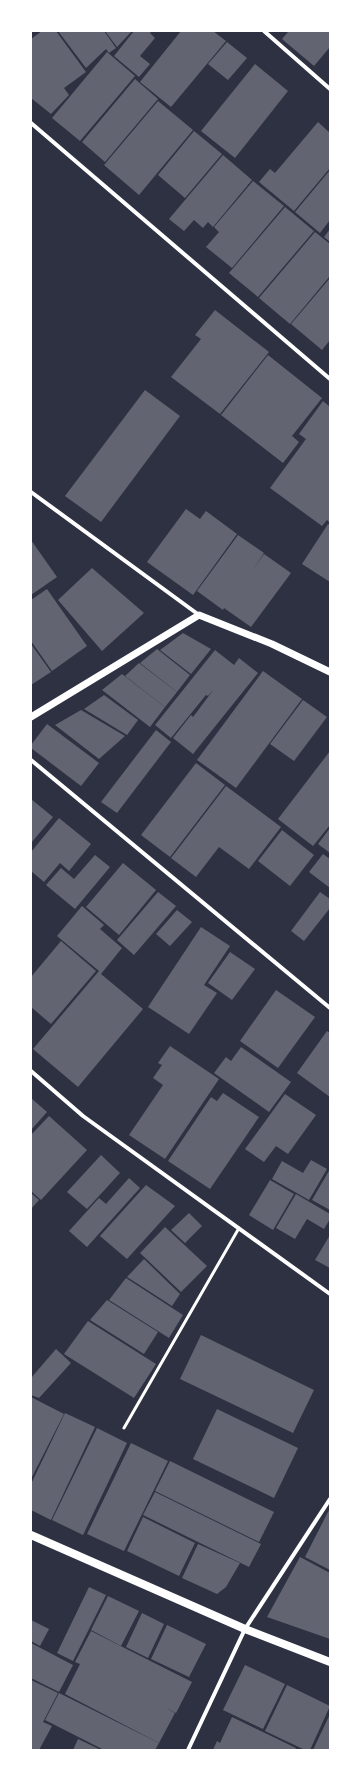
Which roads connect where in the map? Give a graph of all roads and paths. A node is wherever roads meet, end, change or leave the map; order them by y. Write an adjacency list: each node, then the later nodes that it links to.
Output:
1 (264, 31): 2 (street)
2 (330, 89)
3 (31, 122): 4 (street)
4 (330, 379)
5 (31, 492): 6 (street)
6 (199, 614): 7 (street); 8 (street)
7 (330, 672)
8 (31, 717)
9 (31, 760): 10 (street)
10 (330, 1008)
11 (31, 1071): 12 (street)
12 (238, 1228): 13 (street); 14 (lane)
13 (330, 1294)
14 (124, 1428)
15 (330, 1499): 17 (street)
16 (31, 1535): 17 (main road)
17 (245, 1629): 18 (main road); 19 (street)
18 (330, 1662)
19 (188, 1750)

